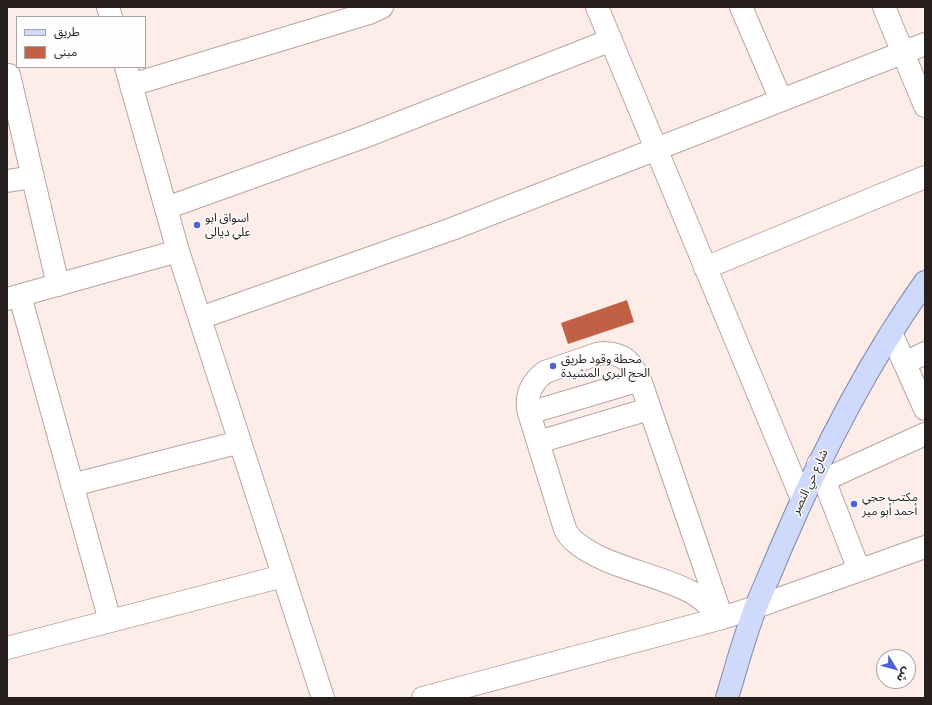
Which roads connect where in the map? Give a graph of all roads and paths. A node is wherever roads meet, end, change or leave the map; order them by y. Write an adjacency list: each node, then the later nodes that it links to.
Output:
1 (382, 7): 9 (street)
2 (597, 7): 5 (street)
3 (742, 7): 10 (street)
4 (884, 7): 7 (street)
5 (611, 40): 12 (street); 16 (street)
6 (925, 44): 7 (street)
7 (903, 53): 10 (street); 11 (street)
8 (9, 75): 13 (street)
9 (128, 76): 16 (street)
10 (781, 100): 12 (street)
11 (925, 106)
12 (656, 149): 18 (street); 22 (street)
13 (33, 177): 15 (street); 20 (street)
14 (925, 177): 18 (street)
15 (7, 181)
16 (166, 208): 17 (street)
17 (178, 251): 20 (street); 22 (street)
18 (705, 268): 35 (street)
19 (925, 282): 23 (main road, شارع حي النصر)
20 (58, 285): 21 (street)
21 (13, 297): 34 (street)
22 (200, 318): 31 (street)
23 (891, 333): 25 (street); 33 (main road, شارع حي النصر)
24 (925, 353): 25 (street)
25 (905, 363): 27 (street)
26 (640, 380): 28 (street); 29 (street); 29 (street)
27 (925, 408)
28 (649, 409): 32 (street); 40 (street)
29 (529, 413): 32 (street)
30 (925, 434): 33 (street)
31 (240, 442): 34 (street); 38 (street)
32 (538, 442): 40 (street)
33 (821, 472): 35 (main road, شارع حي النصر); 37 (street)
34 (72, 485): 41 (street)
35 (802, 500): 39 (main road, شارع حي النصر)
36 (925, 547): 37 (street)
37 (859, 570): 39 (street)
38 (283, 576): 41 (street); 43 (street)
39 (756, 607): 40 (street); 45 (main road, شارع حي النصر)
40 (722, 618): 44 (street)
41 (110, 621): 42 (street)
42 (7, 648)
43 (322, 698)
44 (423, 698)
45 (727, 698)

